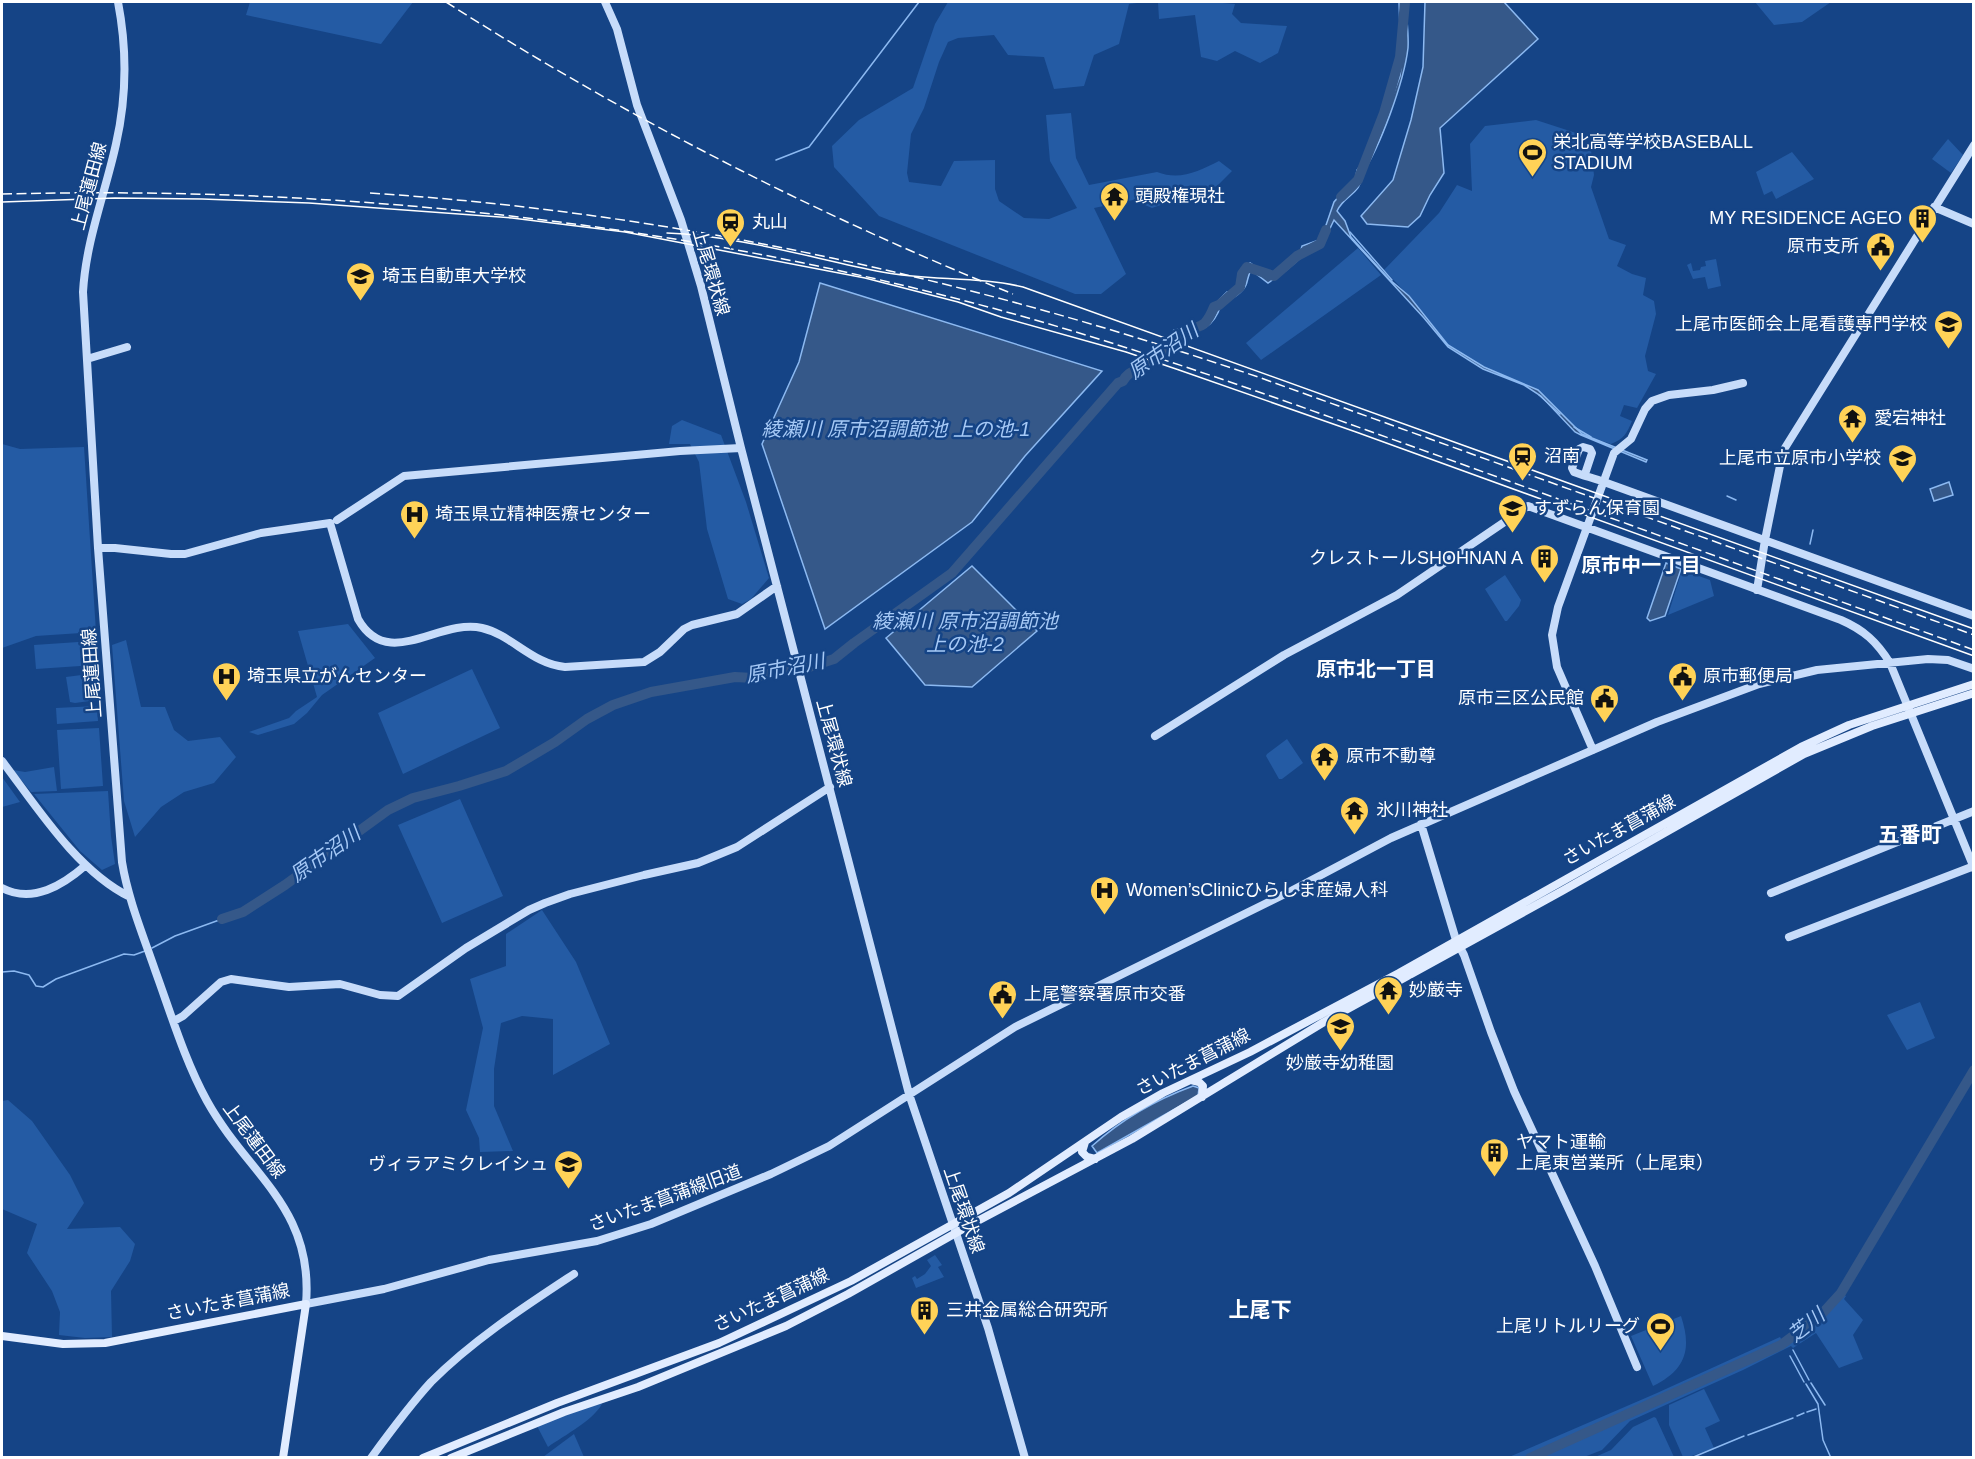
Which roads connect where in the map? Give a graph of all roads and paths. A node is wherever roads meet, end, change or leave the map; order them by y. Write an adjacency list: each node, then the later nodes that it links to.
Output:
1 (118, 2): 7 (street, 上尾蓮田線)
2 (605, 2): 9 (street, 上尾環状線)
3 (1974, 145): 4 (street)
4 (1935, 207): 5 (street); 14 (street)
5 (1974, 224)
6 (127, 347): 7 (street)
7 (87, 359): 15 (street, 上尾蓮田線)
8 (1743, 383): 11 (street)
9 (741, 448): 12 (street); 16 (street, 上尾環状線)
10 (1585, 474): 11 (street)
11 (1604, 482): 13 (street); 14 (street)
12 (337, 520)
13 (1587, 529): 17 (street); 24 (street); 25 (street)
14 (1765, 540): 17 (street); 18 (street)
15 (98, 548): 16 (street); 35 (street, 上尾蓮田線)
16 (777, 586): 27 (street, 上尾環状線)
17 (1757, 590): 19 (street)
18 (1974, 616)
19 (1890, 663): 20 (street, さいたま菖蒲線旧道); 23 (street); 25 (street, さいたま菖蒲線旧道)
20 (1974, 669)
21 (1974, 684): 23 (main road, さいたま菖蒲線)
22 (1974, 693): 23 (main road, さいたま菖蒲線)
23 (1910, 710): 29 (street); 37 (main road, さいたま菖蒲線)
24 (1155, 736)
25 (1593, 750): 30 (street, さいたま菖蒲線旧道)
26 (2, 761): 31 (street)
27 (830, 787): 38 (street); 40 (street, 上尾環状線)
28 (1974, 811): 29 (street)
29 (1953, 819): 32 (street); 34 (street)
30 (1421, 824): 37 (street); 40 (street, さいたま菖蒲線旧道)
31 (86, 865): 33 (street); 35 (street)
32 (1973, 867): 36 (street)
33 (2, 888)
34 (1772, 893)
35 (130, 897): 38 (street, 上尾蓮田線)
36 (1789, 937)
37 (1458, 944): 39 (main road, さいたま菖蒲線); 41 (main road, さいたま菖蒲線); 53 (street)
38 (174, 1021): 50 (street, 上尾蓮田線)
39 (1191, 1080): 41 (main road); 42 (main road, さいたま菖蒲線)
40 (909, 1094): 44 (street, 上尾環状線); 50 (street, さいたま菖蒲線旧道)
41 (1202, 1097): 43 (main road, さいたま菖蒲線)
42 (1085, 1142): 43 (main road); 44 (main road, さいたま菖蒲線)
43 (1095, 1159): 45 (main road, さいたま菖蒲線)
44 (953, 1224): 45 (street, 上尾環状線); 47 (main road, さいたま菖蒲線)
45 (956, 1233): 49 (main road, さいたま菖蒲線); 58 (street, 上尾環状線)
46 (574, 1274): 55 (street)
47 (833, 1290): 48 (main road, さいたま菖蒲線); 49 (main road)
48 (824, 1295): 51 (main road); 56 (main road, さいたま菖蒲線)
49 (838, 1299): 51 (main road, さいたま菖蒲線)
50 (306, 1304): 52 (main road, さいたま菖蒲線); 54 (main road, さいたま菖蒲線)
51 (829, 1304): 57 (main road, さいたま菖蒲線)
52 (2, 1336)
53 (1637, 1367)
54 (283, 1458)
55 (371, 1458)
56 (423, 1458)
57 (451, 1458)
58 (1025, 1458)

